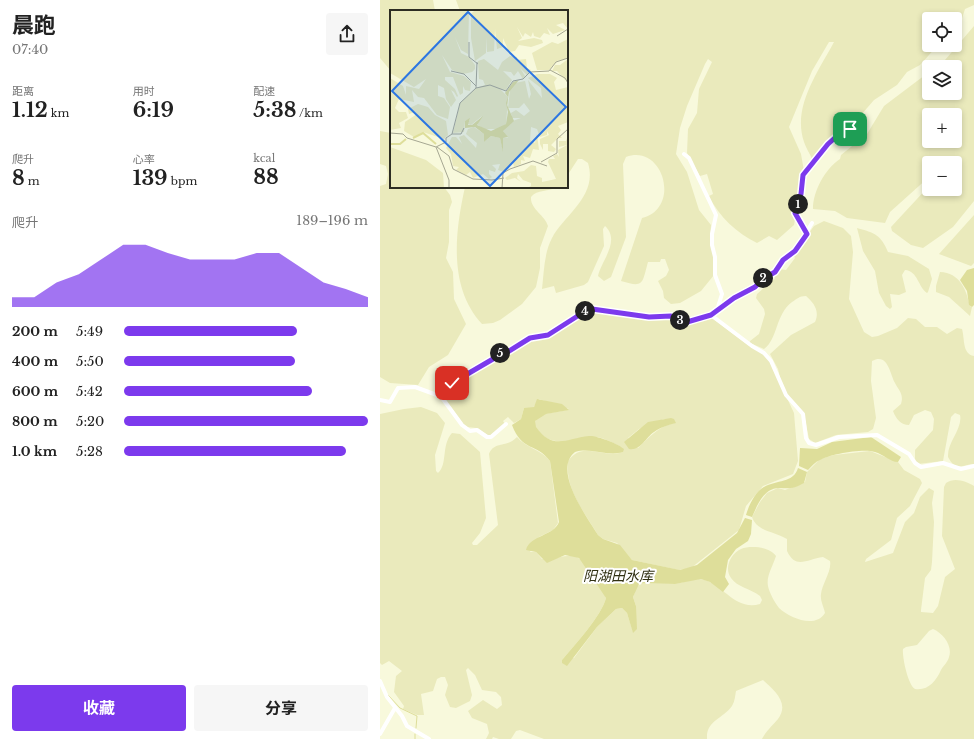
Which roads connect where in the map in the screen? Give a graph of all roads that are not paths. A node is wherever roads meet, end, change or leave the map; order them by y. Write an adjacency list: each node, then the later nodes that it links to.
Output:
1 (861, 116): 4 (street)
2 (684, 154): 5 (street)
3 (812, 223): 4 (street)
4 (807, 234): 5 (street)
5 (716, 312): 6 (street)
6 (711, 315): 7 (street); 10 (street)
7 (440, 395): 8 (street); 9 (street)
8 (380, 400)
9 (506, 424)
10 (974, 466)
11 (380, 681): 12 (street)
12 (395, 708): 13 (street); 14 (street)
13 (380, 734)
14 (430, 739)

